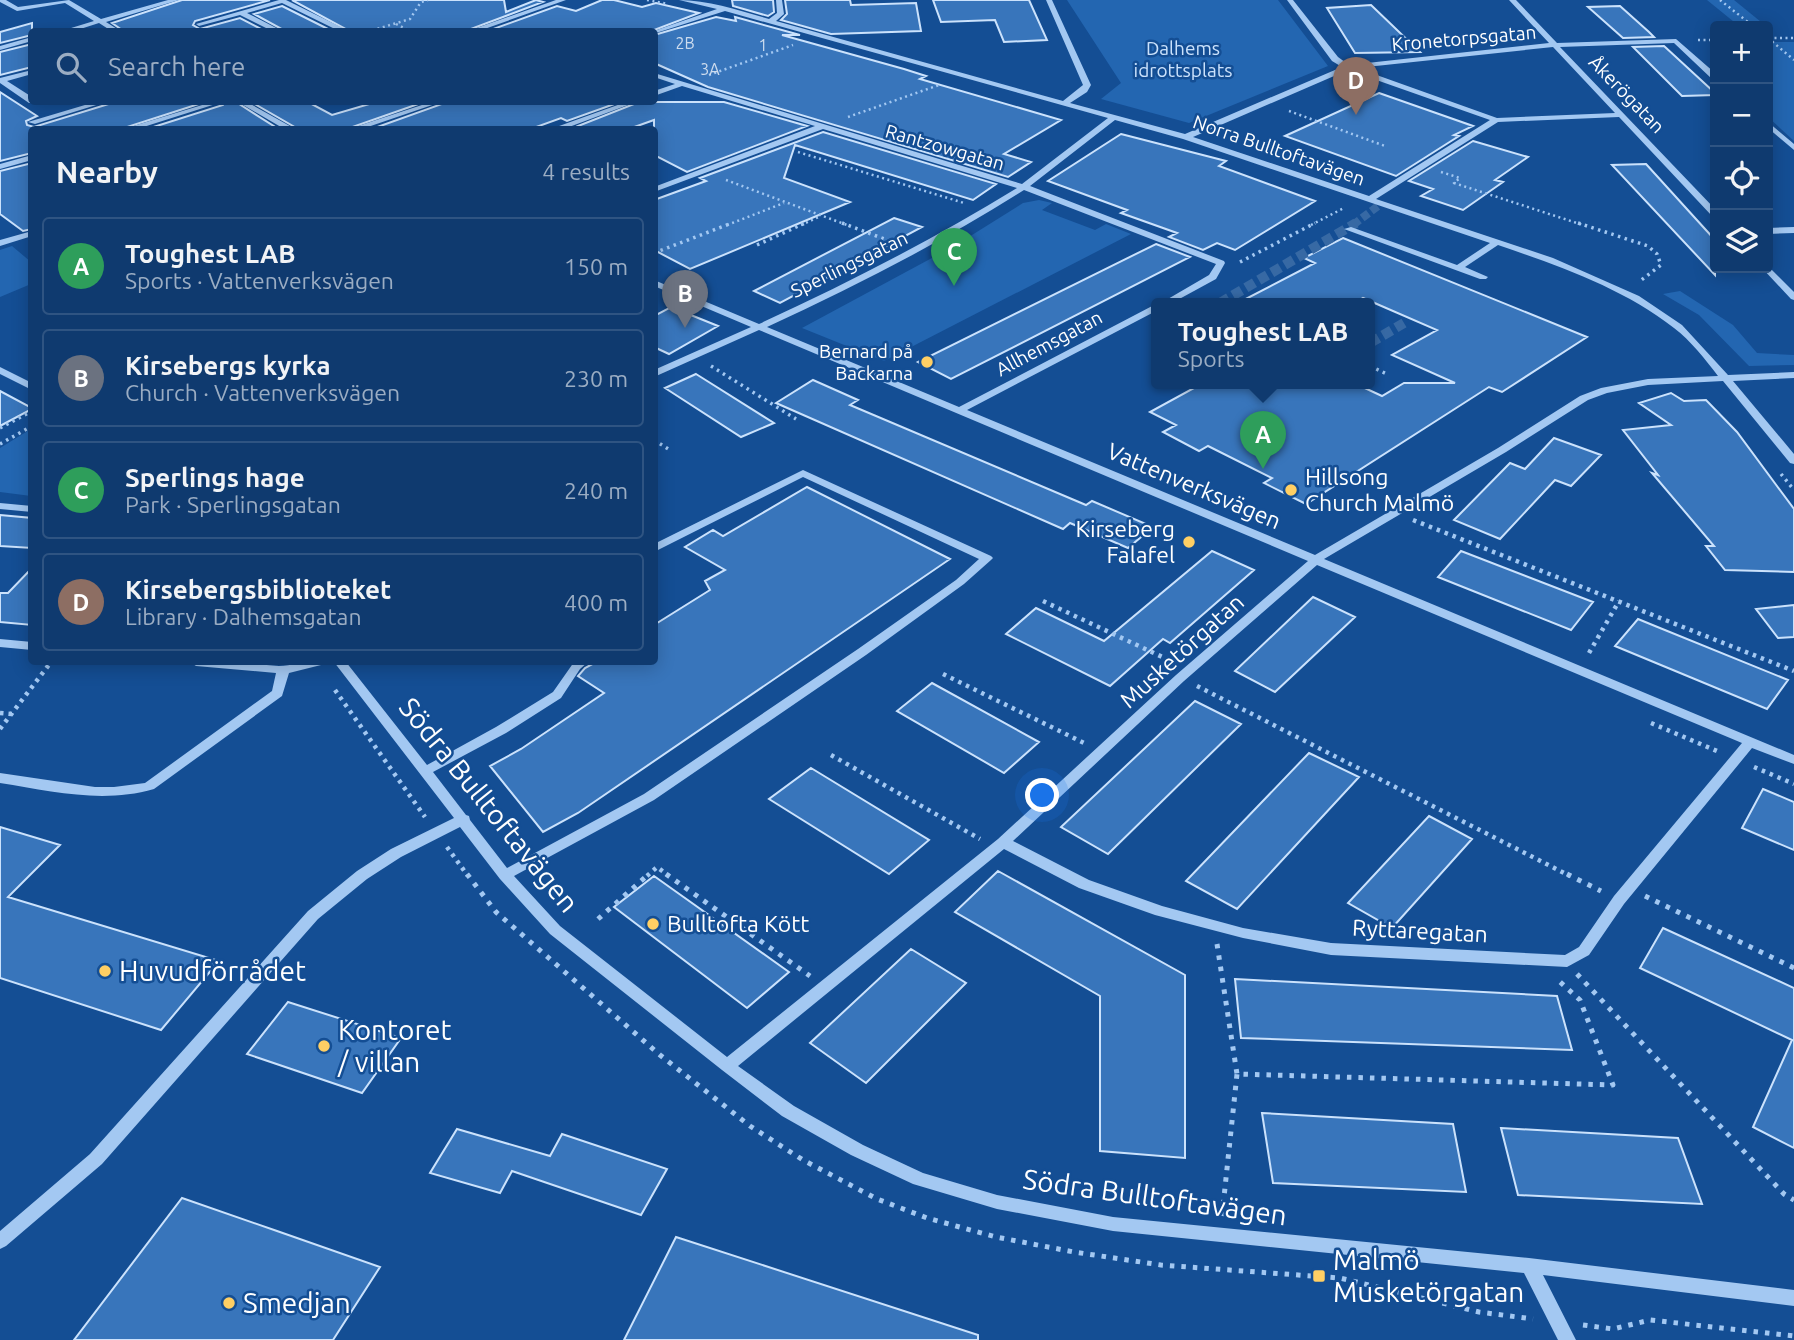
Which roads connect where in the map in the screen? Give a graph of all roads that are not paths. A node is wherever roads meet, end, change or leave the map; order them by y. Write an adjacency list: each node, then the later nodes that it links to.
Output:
1 (1, 0): 9 (street)
2 (176, 0): 13 (street)
3 (563, 0): 20 (street)
4 (682, 0): 11 (street, Norra Bulltoftavägen)
5 (779, 0): 14 (street)
6 (1049, 0): 34 (street)
7 (1290, 0): 26 (street)
8 (1512, 0): 24 (street, Åkerögatan)
9 (65, 1): 13 (street)
10 (283, 1): 12 (street); 19 (street)
11 (725, 9): 14 (street, Norra Bulltoftavägen); 21 (street)
12 (240, 12): 17 (street); 18 (street)
13 (101, 21): 15 (street); 16 (street)
14 (771, 21): 34 (street, Norra Bulltoftavägen)
15 (76, 28)
16 (112, 28)
17 (206, 28)
18 (273, 28)
19 (340, 28)
20 (480, 28)
21 (658, 31)
22 (28, 40): 25 (street)
23 (1676, 41): 24 (street, Kronetorpsgatan); 27 (street)
24 (1555, 45): 26 (street, Kronetorpsgatan); 41 (street, Åkerögatan)
25 (0, 48)
26 (1348, 67): 44 (street); 52 (street, Kronetorpsgatan)
27 (1710, 72)
28 (28, 73): 30 (street)
29 (658, 76): 31 (street, Rantzowgatan)
30 (0, 80): 33 (street)
31 (681, 84): 32 (street); 50 (street, Rantzowgatan)
32 (658, 93)
33 (28, 98)
34 (1066, 102): 43 (street, Norra Bulltoftavägen)
35 (38, 105): 42 (street)
36 (92, 105): 42 (street)
37 (208, 105): 46 (street)
38 (247, 105): 47 (street)
39 (428, 105): 48 (street)
40 (623, 105): 49 (street)
41 (1623, 115): 44 (street); 59 (street, Åkerögatan)
42 (54, 116): 45 (street)
43 (1115, 116): 52 (street, Norra Bulltoftavägen); 56 (street, Sperlingsgatan)
44 (1496, 120): 58 (street)
45 (38, 126)
46 (137, 126)
47 (286, 126)
48 (362, 126)
49 (563, 126)
50 (820, 127): 56 (street, Rantzowgatan); 57 (street)
51 (1773, 129): 53 (street)
52 (1186, 137): 58 (street, Norra Bulltoftavägen)
53 (1794, 148)
54 (28, 158): 55 (street)
55 (0, 167)
56 (1024, 187): 71 (street, Rantzowgatan); 73 (street, Sperlingsgatan)
57 (658, 188)
58 (1377, 203): 65 (street, Norra Bulltoftavägen)
59 (1711, 210)
60 (1348, 229): 66 (street)
61 (1794, 230): 62 (street)
62 (1773, 231)
63 (28, 234): 64 (street)
64 (1, 241)
65 (1497, 242): 66 (street); 77 (street, Norra Bulltoftavägen)
66 (1458, 268): 68 (street)
67 (1771, 273): 70 (street)
68 (1483, 277)
69 (658, 285): 73 (street, Vattenverksvägen)
70 (1794, 297)
71 (1174, 298)
72 (1151, 310): 79 (street, Allhemsgatan)
73 (760, 327): 75 (street, Sperlingsgatan); 79 (street, Vattenverksvägen)
74 (0, 370): 78 (street)
75 (658, 372)
76 (1794, 375): 77 (street, Musketörgatan)
77 (1723, 377): 80 (street, Norra Bulltoftavägen); 85 (street, Musketörgatan)
78 (28, 385)
79 (958, 411): 85 (street, Vattenverksvägen)
80 (1789, 449): 81 (street, Norra Bulltoftavägen)
81 (1794, 461)
82 (0, 506): 83 (street)
83 (28, 509)
84 (658, 547): 99 (street)
85 (1315, 560): 93 (street, Vattenverksvägen); 98 (street, Musketörgatan)
86 (0, 642): 87 (street)
87 (28, 646)
88 (229, 665): 92 (street)
89 (304, 665): 92 (street)
90 (342, 665): 95 (street, Södra Bulltoftavägen)
91 (580, 665): 95 (street)
92 (283, 670): 96 (street)
93 (1750, 742): 94 (street, Vattenverksvägen); 98 (street, Ryttaregatan)
94 (1794, 760)
95 (425, 771): 97 (street, Södra Bulltoftavägen)
96 (0, 778)
97 (464, 819): 99 (street, Södra Bulltoftavägen); 101 (street)
98 (999, 845): 100 (street, Musketörgatan)
99 (505, 875): 100 (street, Södra Bulltoftavägen)
100 (727, 1066): 102 (street, Södra Bulltoftavägen)
101 (0, 1241)
102 (1529, 1266): 103 (street, Södra Bulltoftavägen); 104 (street)
103 (1794, 1298)
104 (1567, 1340)

